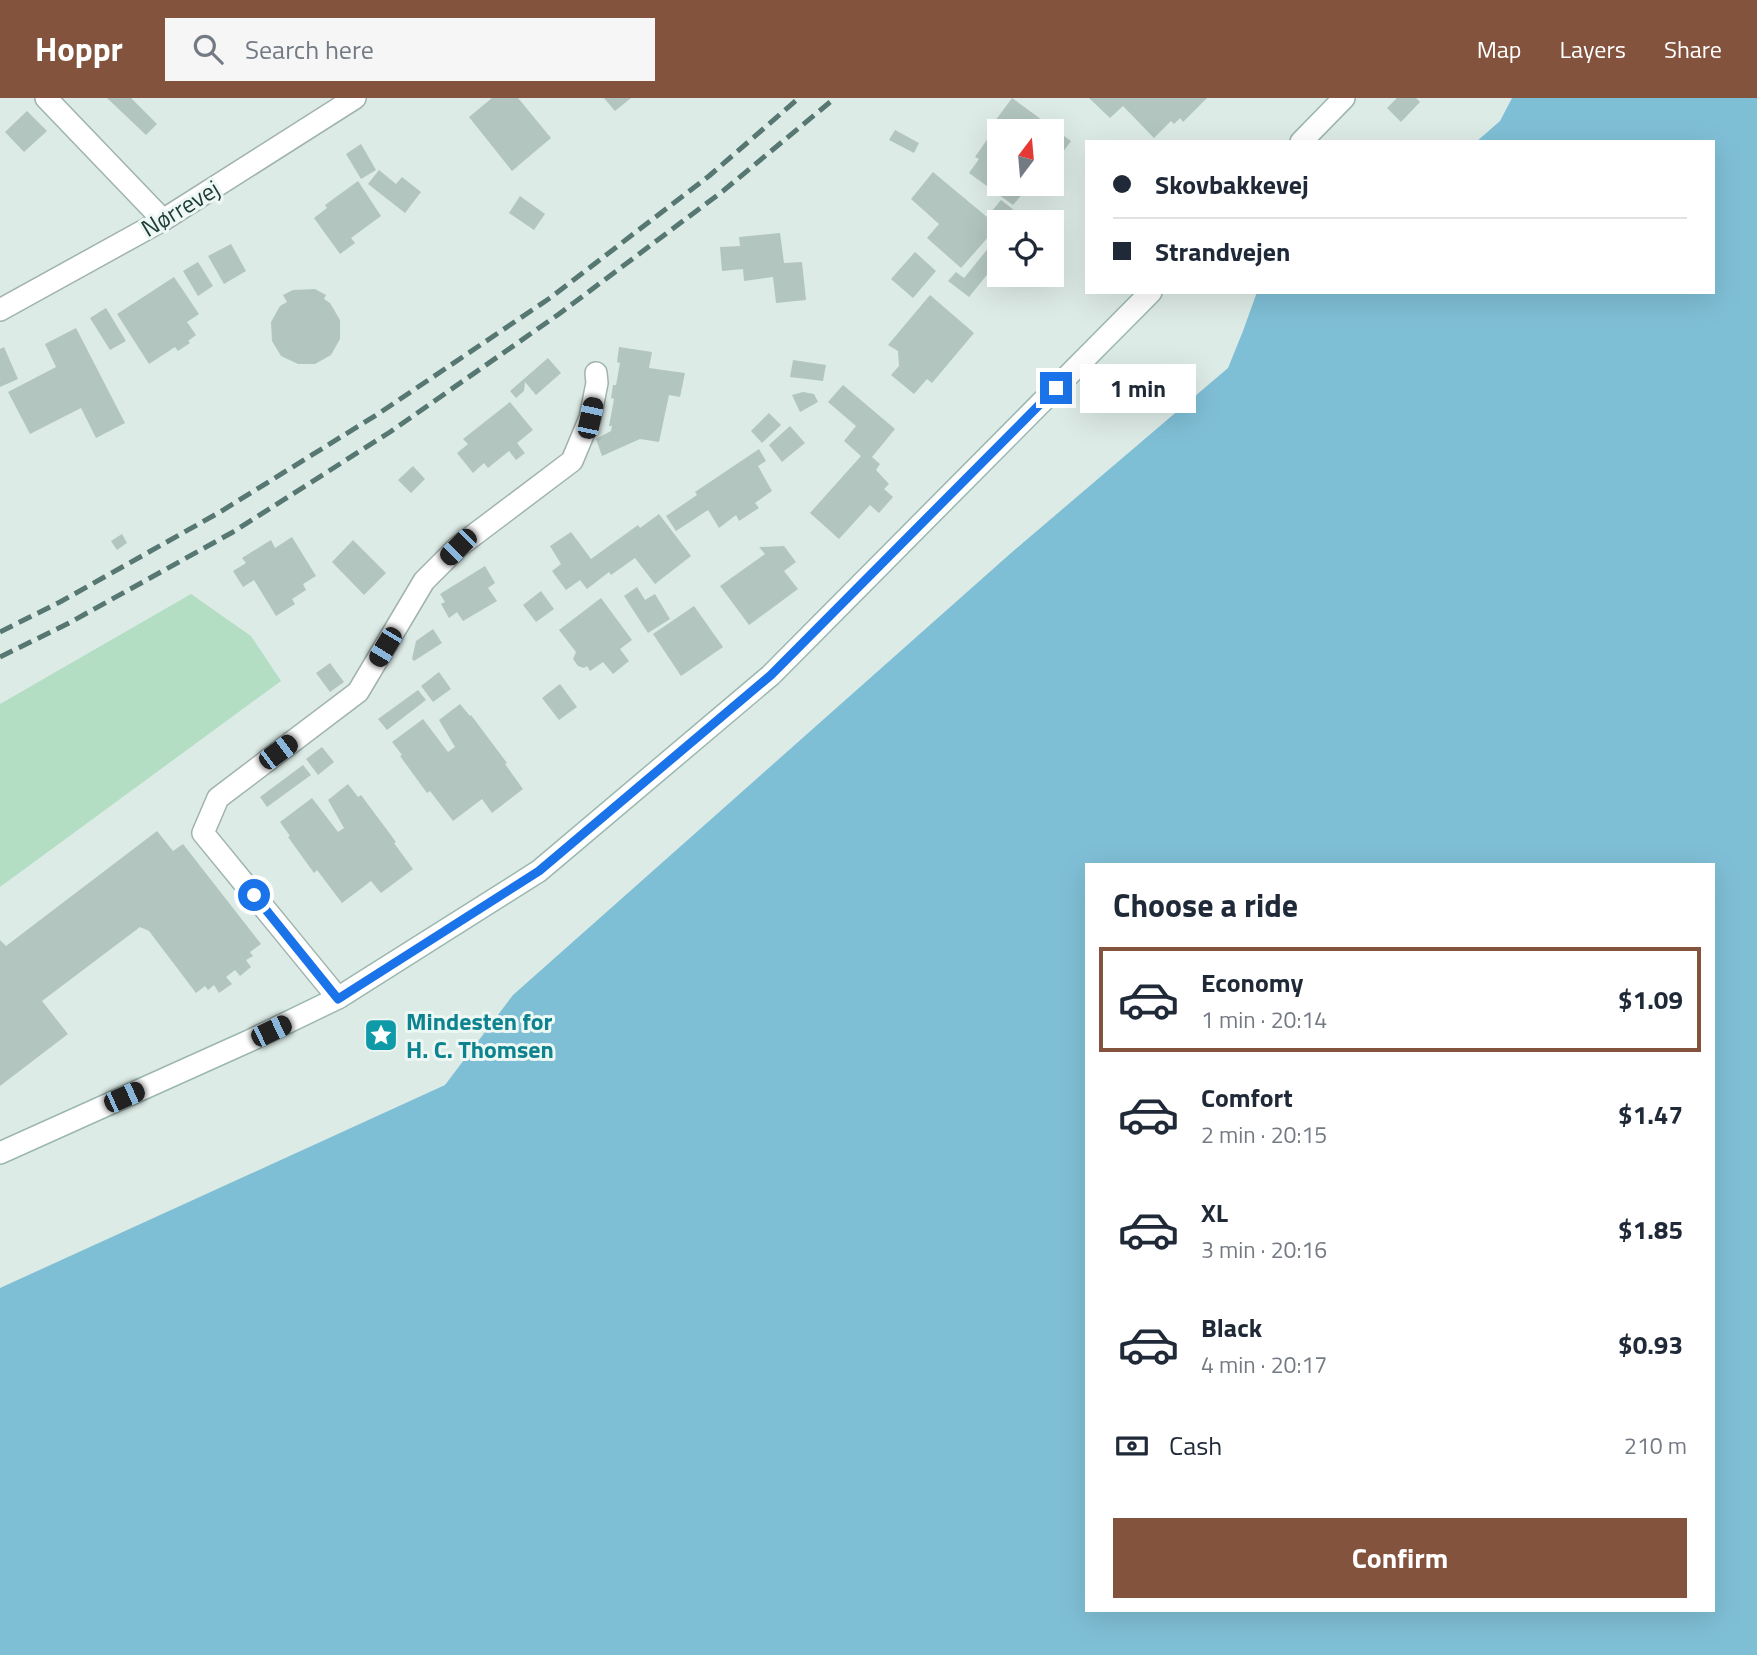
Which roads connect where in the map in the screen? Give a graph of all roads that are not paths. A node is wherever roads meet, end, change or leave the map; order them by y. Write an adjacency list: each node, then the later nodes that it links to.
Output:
1 (46, 98): 5 (main road)
2 (355, 98): 5 (main road, Nørrevej)
3 (1344, 98): 4 (main road)
4 (1303, 140)
5 (163, 220): 7 (main road, Nørrevej)
6 (1149, 294): 9 (main road)
7 (0, 310)
8 (596, 373): 9 (main road)
9 (338, 999): 10 (main road)
10 (0, 1153)

